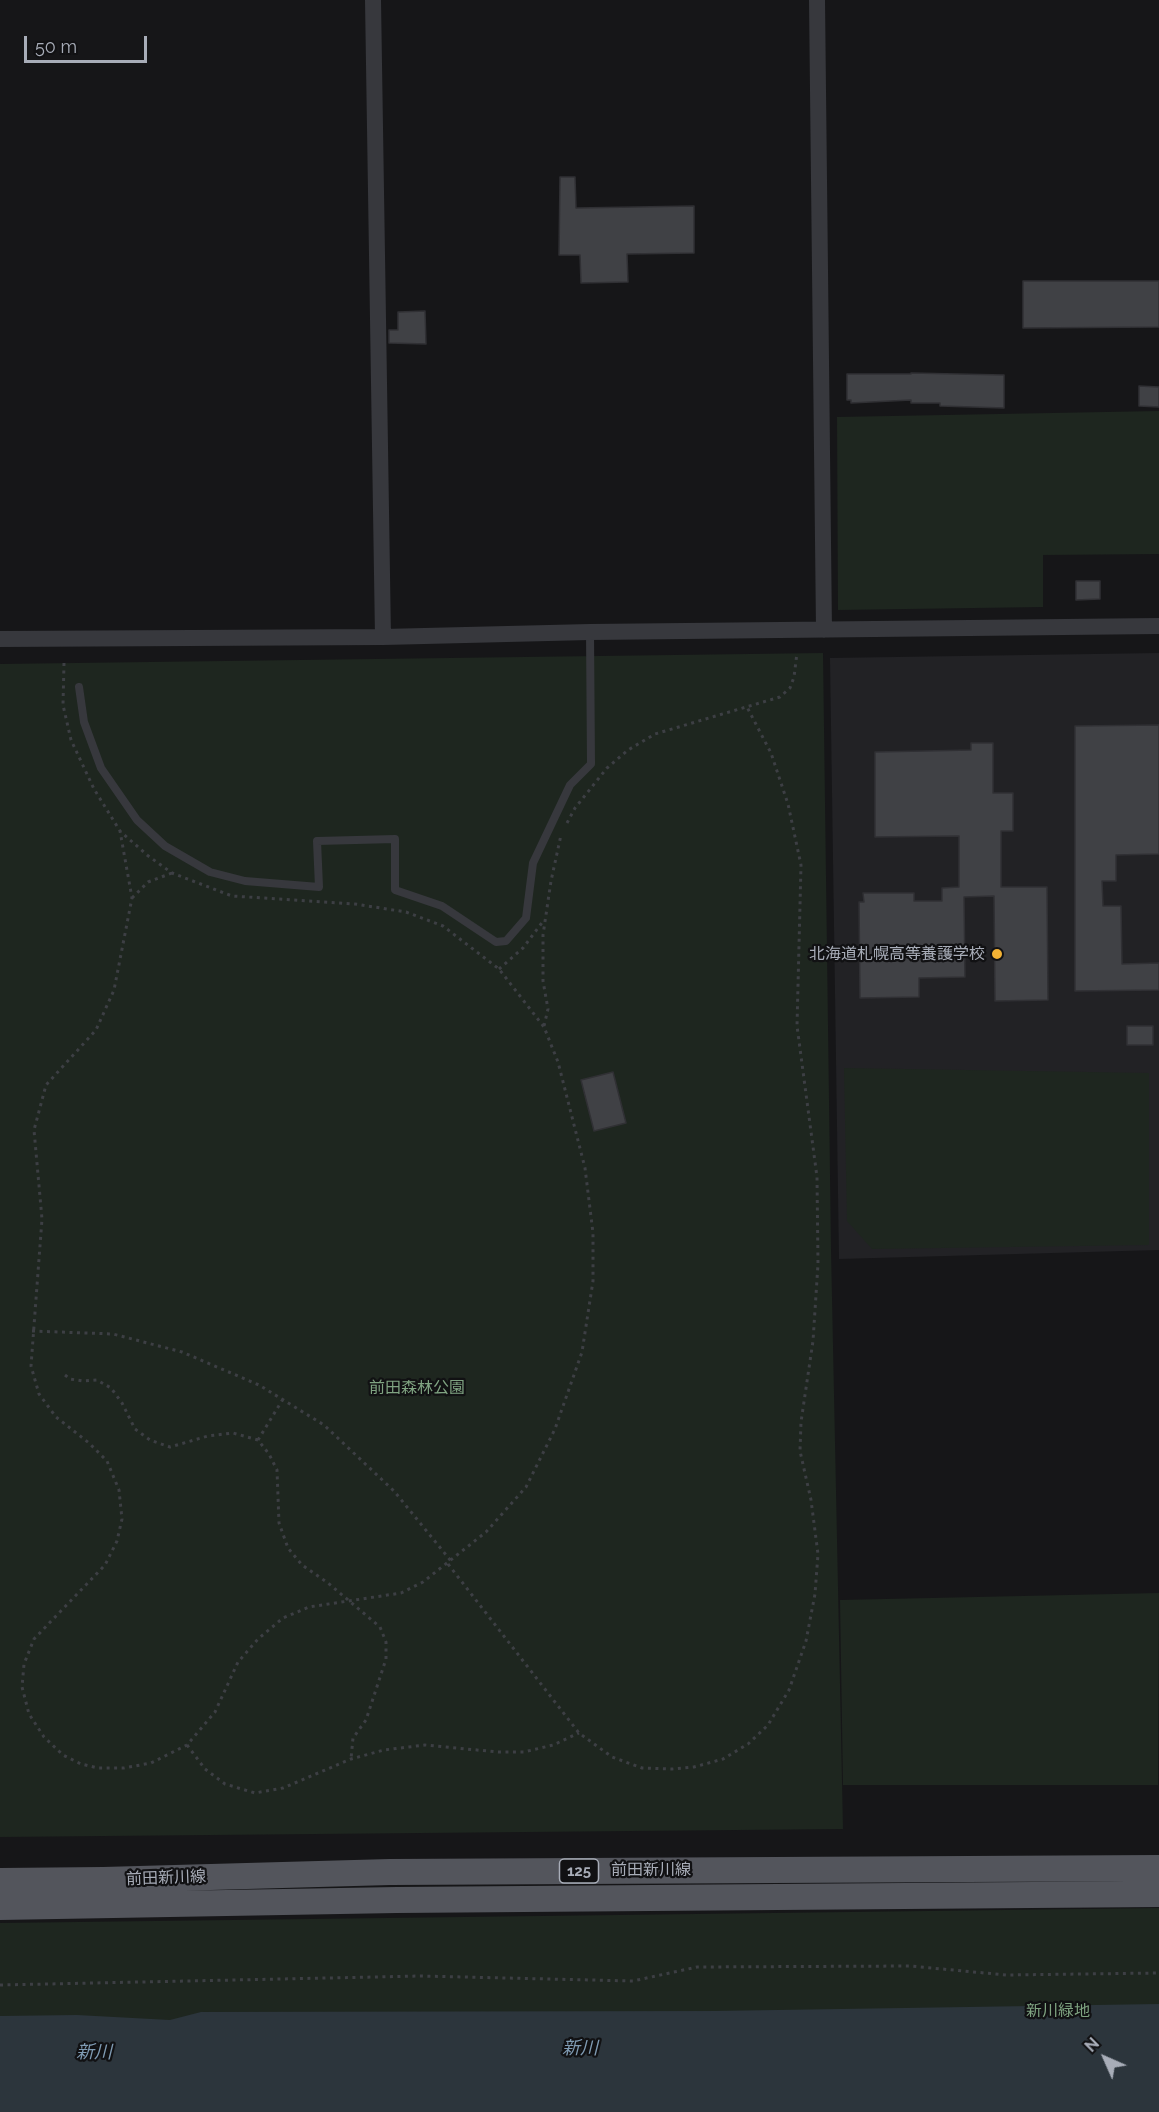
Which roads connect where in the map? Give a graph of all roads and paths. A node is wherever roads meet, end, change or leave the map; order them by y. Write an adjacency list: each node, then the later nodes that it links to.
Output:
1 (373, 0): 6 (street)
2 (817, 0): 4 (street)
3 (1159, 626): 4 (street)
4 (824, 630): 5 (street)
5 (590, 632): 6 (street); 10 (lane)
6 (383, 637): 7 (street)
7 (0, 639)
8 (797, 653): 11 (path)
9 (64, 663): 12 (path)
10 (79, 687)
11 (747, 707): 15 (path); 24 (path)
12 (120, 831): 13 (path); 14 (path)
13 (172, 873): 14 (path); 16 (path)
14 (132, 898): 18 (path)
15 (545, 918): 16 (path); 17 (path)
16 (499, 969): 17 (path)
17 (544, 1028): 22 (path)
18 (32, 1331): 20 (path); 25 (path)
19 (65, 1375): 21 (path)
20 (283, 1399): 21 (path); 22 (path)
21 (258, 1440): 23 (path)
22 (450, 1562): 23 (path); 24 (path)
23 (351, 1602): 25 (path); 26 (path)
24 (579, 1733): 26 (path)
25 (187, 1745): 26 (path)
26 (351, 1759)
27 (1159, 1868): 28 (main road, 前田新川線 / 125)
28 (0, 1881)
29 (1159, 1894): 30 (main road, 前田新川線 / 125)
30 (0, 1907)
31 (1159, 1973): 32 (path)
32 (0, 1985)

